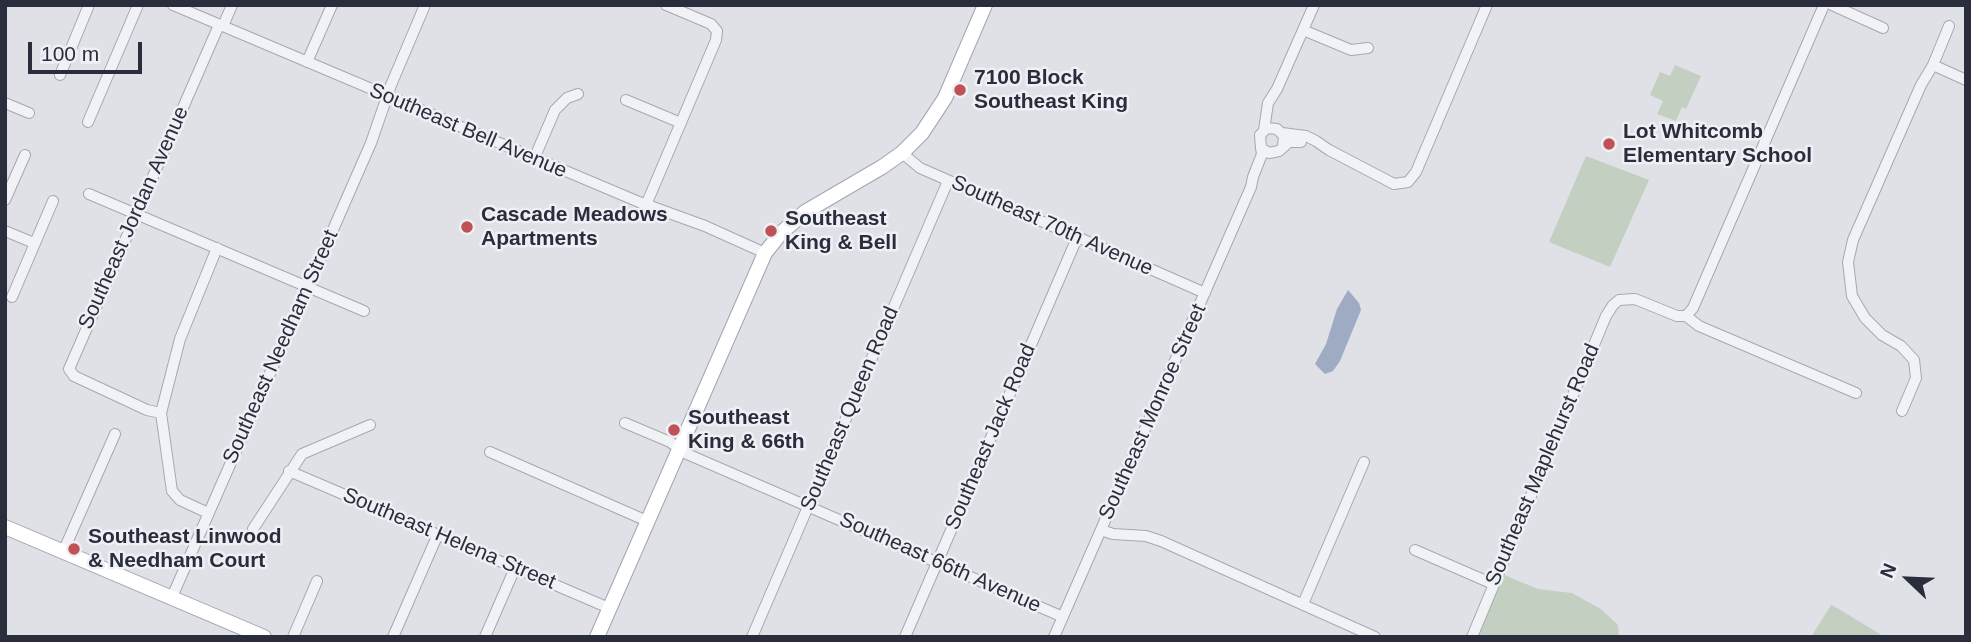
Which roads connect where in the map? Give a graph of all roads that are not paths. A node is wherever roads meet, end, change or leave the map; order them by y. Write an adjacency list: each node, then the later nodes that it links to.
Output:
1 (89, 5): 20 (street)
2 (138, 5): 28 (street)
3 (173, 5): 13 (street, Southeast Bell Avenue)
4 (232, 5): 13 (street, Southeast Jordan Avenue)
5 (332, 5): 18 (street)
6 (425, 5): 24 (street, Southeast Needham Street)
7 (666, 5): 29 (street)
8 (985, 5): 35 (main road)
9 (1314, 5): 16 (street)
10 (1487, 5): 34 (street)
11 (1824, 5): 55 (street)
12 (1832, 5): 15 (street)
13 (221, 26): 18 (street, Southeast Bell Avenue); 45 (street, Southeast Jordan Avenue)
14 (1949, 26): 19 (street)
15 (1883, 28)
16 (1303, 30): 17 (street); 22 (street)
17 (1368, 48)
18 (307, 62): 24 (street, Southeast Bell Avenue)
19 (1933, 65): 21 (street); 57 (street)
20 (60, 75)
21 (1966, 80)
22 (1277, 89): 30 (street); 31 (street)
23 (578, 94): 38 (street)
24 (388, 96): 38 (street, Southeast Bell Avenue); 51 (street, Southeast Needham Street)
25 (626, 100): 29 (street)
26 (5, 103): 27 (street)
27 (29, 113)
28 (88, 122)
29 (681, 123): 44 (street)
30 (1264, 130): 31 (street); 33 (street)
31 (1280, 131): 32 (street); 34 (street)
32 (1283, 146): 34 (street); 36 (street)
33 (1261, 148): 36 (street); 40 (street, Southeast Monroe Street)
34 (1329, 150)
35 (902, 153): 39 (street, Southeast 70th Avenue); 50 (main road)
36 (1273, 153): 40 (street, Southeast Monroe Street)
37 (25, 155): 42 (street)
38 (534, 159): 44 (street, Southeast Bell Avenue)
39 (948, 181): 47 (street, Southeast 70th Avenue); 66 (street, Southeast Queen Road)
40 (1251, 187): 52 (street, Southeast Monroe Street)
41 (89, 194): 45 (street)
42 (5, 200)
43 (53, 201): 48 (street)
44 (646, 205): 50 (street, Southeast Bell Avenue)
45 (136, 213): 49 (street); 58 (street, Southeast Jordan Avenue)
46 (5, 231): 48 (street)
47 (1077, 237): 52 (street, Southeast 70th Avenue); 75 (street, Southeast Jack Road)
48 (34, 243): 53 (street)
49 (218, 248): 51 (street); 58 (street)
50 (765, 253): 62 (main road)
51 (308, 287): 54 (street); 67 (street, Southeast Needham Street)
52 (1205, 293): 71 (street, Southeast Monroe Street)
53 (12, 297)
54 (364, 311)
55 (1686, 316): 56 (street); 78 (street, Southeast Maplehurst Road)
56 (1856, 393)
57 (1902, 411)
58 (161, 413): 67 (street)
59 (625, 423): 62 (street, Southeast 66th Avenue)
60 (370, 425): 65 (street)
61 (115, 434): 74 (street)
62 (678, 448): 66 (street, Southeast 66th Avenue); 68 (main road)
63 (490, 452): 68 (street)
64 (1364, 462): 80 (street)
65 (289, 471): 70 (street); 72 (street, Southeast Helena Street)
66 (809, 506): 75 (street, Southeast 66th Avenue); 89 (street, Southeast Queen Road)
67 (208, 513): 79 (street, Southeast Needham Street)
68 (647, 521): 81 (main road)
69 (5, 527): 74 (main road)
70 (253, 529)
71 (1101, 530): 80 (street); 82 (street, Southeast Monroe Street)
72 (438, 534): 76 (street, Southeast Helena Street); 86 (street)
73 (1415, 550): 78 (street)
74 (63, 552): 79 (main road)
75 (937, 563): 82 (street, Southeast 66th Avenue); 90 (street, Southeast Jack Road)
76 (515, 568): 81 (street, Southeast Helena Street); 87 (street)
77 (317, 582): 85 (street)
78 (1493, 584): 93 (street, Southeast Maplehurst Road)
79 (172, 597): 83 (main road)
80 (1303, 604): 92 (street)
81 (609, 608): 88 (main road)
82 (1063, 617): 91 (street, Southeast Monroe Street)
83 (234, 631): 84 (main road)
84 (264, 637)
85 (293, 637)
86 (393, 637)
87 (485, 637)
88 (597, 637)
89 (752, 637)
90 (905, 637)
91 (1054, 637)
92 (1376, 637)
93 (1472, 637)

